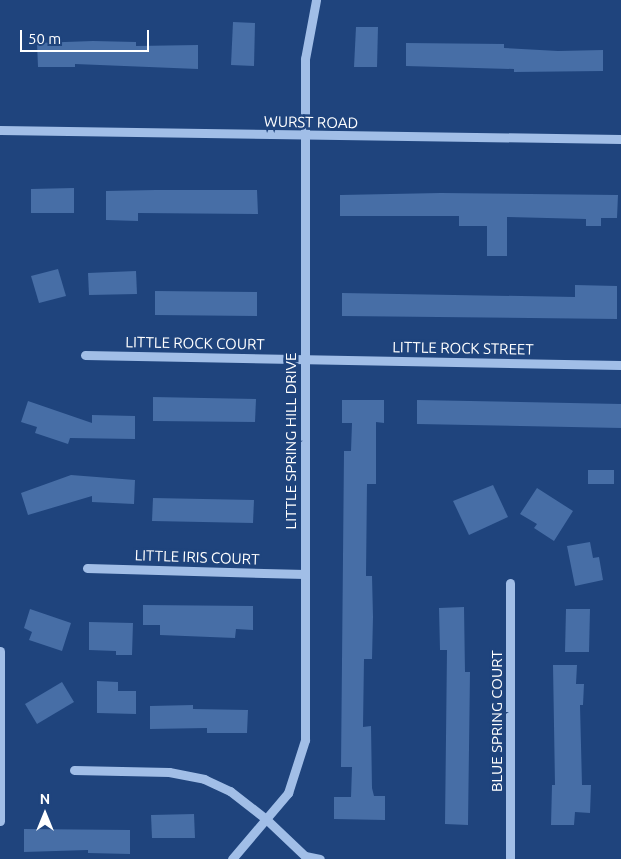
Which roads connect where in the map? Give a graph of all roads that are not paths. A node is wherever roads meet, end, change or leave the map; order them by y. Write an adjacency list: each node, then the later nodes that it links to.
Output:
1 (316, 0): 3 (street, LITTLE SPRING HILL DRIVE)
2 (0, 130): 3 (street, WURST ROAD)
3 (305, 135): 4 (street, WURST ROAD); 6 (street, LITTLE SPRING HILL DRIVE)
4 (621, 139)
5 (85, 355): 6 (street, LITTLE ROCK COURT)
6 (304, 358): 7 (street, LITTLE ROCK STREET); 9 (street, LITTLE SPRING HILL DRIVE)
7 (621, 365)
8 (87, 568): 9 (street, LITTLE IRIS COURT)
9 (305, 574): 14 (street, LITTLE SPRING HILL DRIVE)
10 (510, 583): 18 (street, BLUE SPRING COURT)
11 (0, 651): 12 (street)
12 (0, 682): 15 (street)
13 (74, 770): 14 (street)
14 (266, 819): 16 (street, LITTLE SPRING HILL DRIVE); 17 (street)
15 (0, 820)
16 (232, 859)
17 (320, 859)
18 (510, 859)

